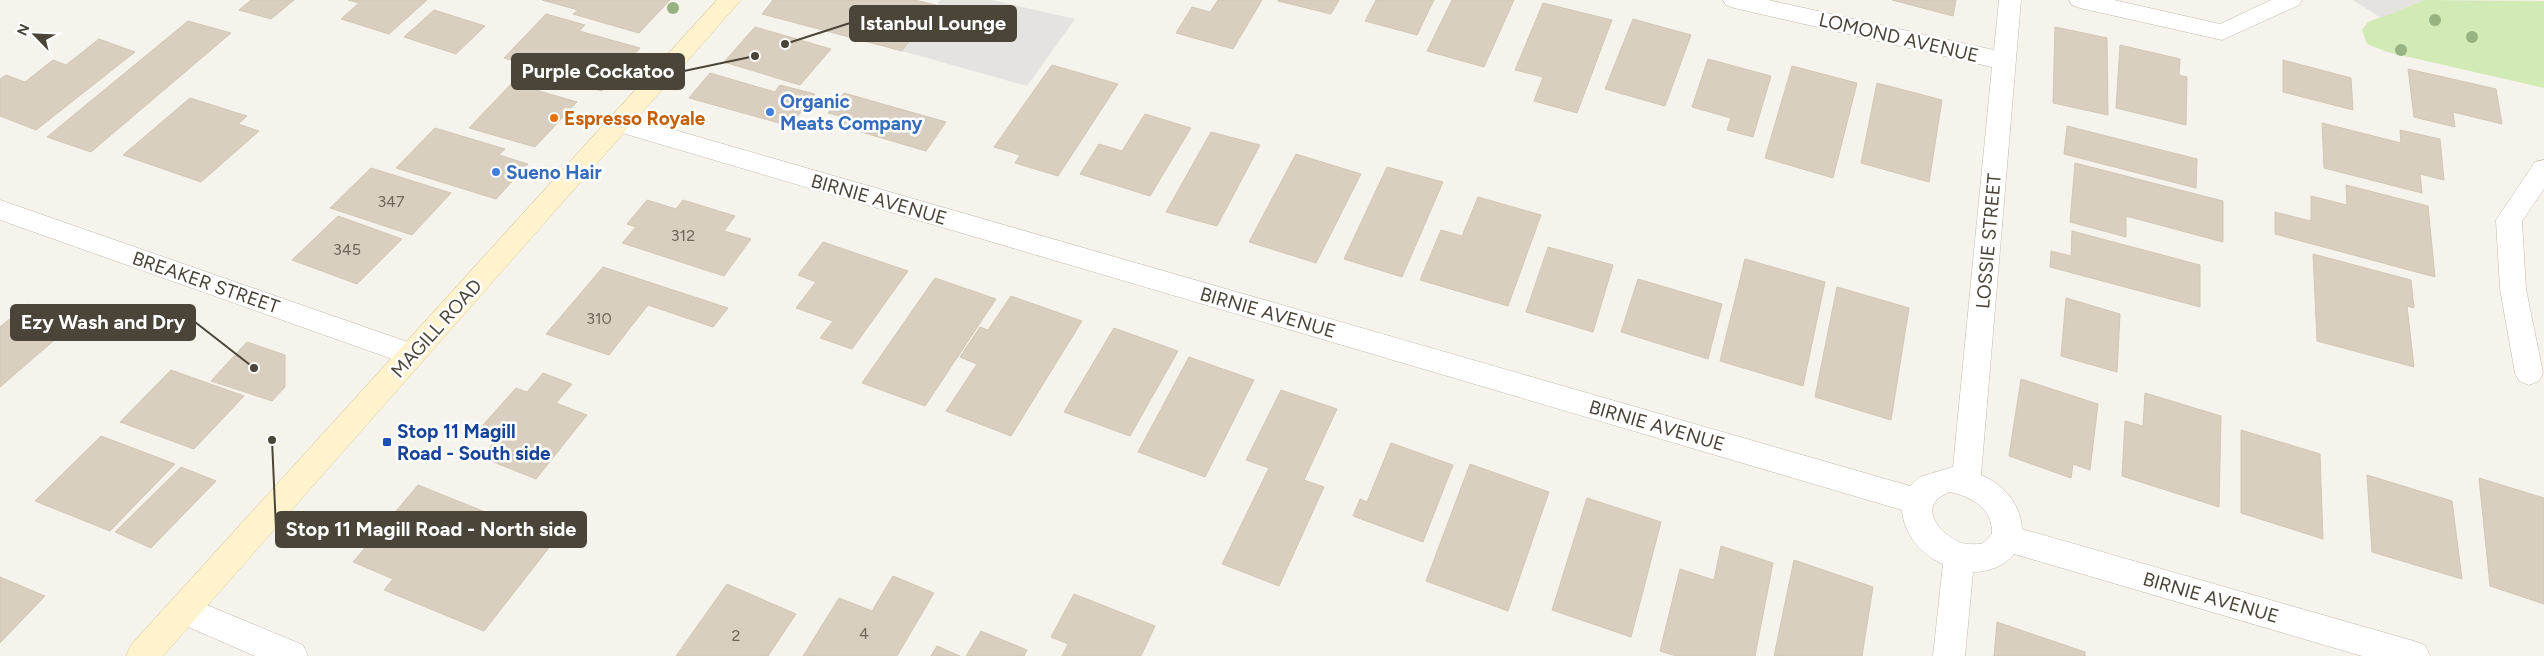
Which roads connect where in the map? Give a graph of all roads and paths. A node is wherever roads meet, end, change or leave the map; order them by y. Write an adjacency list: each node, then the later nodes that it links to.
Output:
1 (730, 0): 7 (main road, MAGILL ROAD)
2 (1734, 0): 6 (street, LOMOND AVENUE)
3 (2010, 0): 6 (street, LOSSIE STREET)
4 (2080, 0): 5 (street)
5 (2291, 0)
6 (2004, 61): 12 (street, LOSSIE STREET)
7 (619, 123): 10 (main road, MAGILL ROAD); 13 (street, BIRNIE AVENUE)
8 (2544, 169): 11 (street)
9 (0, 210): 10 (street, BREAKER STREET)
10 (412, 355): 16 (main road, MAGILL ROAD)
11 (2529, 373)
12 (1966, 482): 13 (street); 14 (street)
13 (1917, 501): 15 (street)
14 (2007, 538): 15 (street); 20 (street, BIRNIE AVENUE)
15 (1959, 557): 19 (street)
16 (183, 610): 17 (main road, MAGILL ROAD); 18 (street)
17 (142, 656)
18 (292, 656)
19 (1949, 656)
20 (2414, 656)

